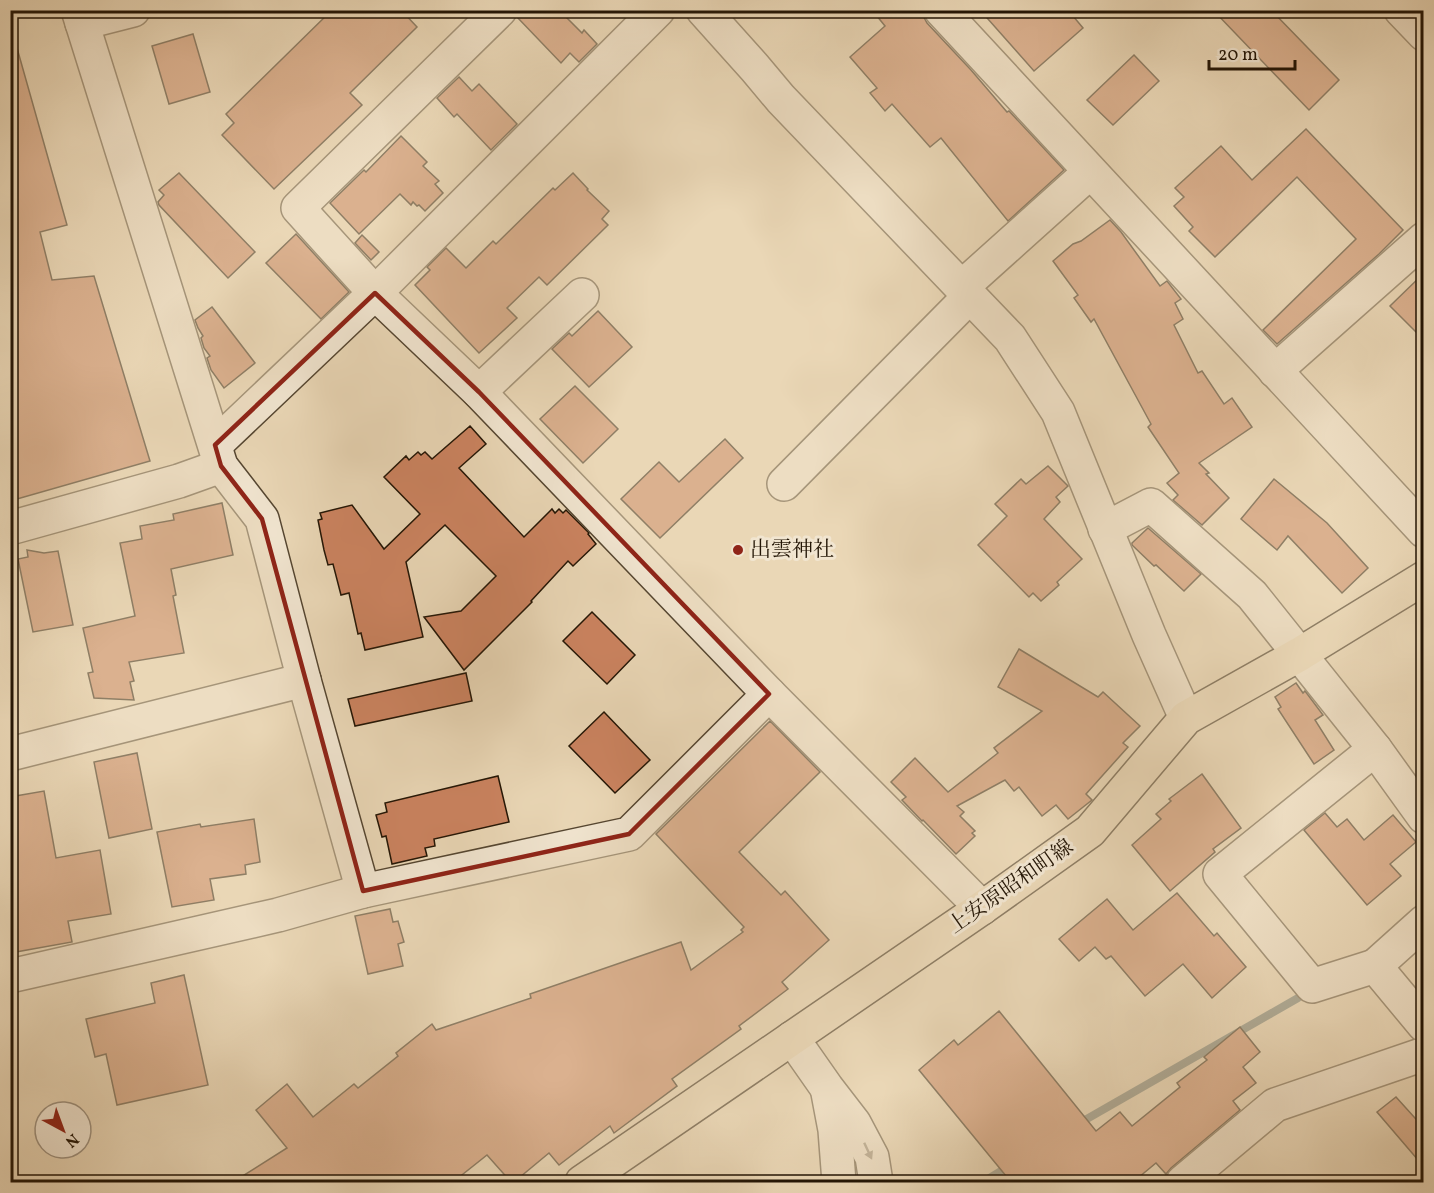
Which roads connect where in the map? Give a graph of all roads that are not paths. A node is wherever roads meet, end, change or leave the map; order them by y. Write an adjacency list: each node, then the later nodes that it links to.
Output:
1 (133, 10): 7 (street)
2 (500, 10): 11 (street)
3 (658, 10): 11 (street)
4 (703, 10): 12 (street)
5 (941, 10): 9 (street)
6 (1401, 10): 8 (street)
7 (80, 17): 16 (street)
8 (1424, 34)
9 (1090, 172): 12 (street); 14 (street)
10 (1424, 239): 14 (street)
11 (375, 292): 15 (street); 16 (street)
12 (966, 292): 17 (street); 19 (street)
13 (582, 295): 15 (street)
14 (1275, 370): 20 (street)
15 (479, 392): 24 (street)
16 (218, 455): 18 (street); 23 (street)
17 (784, 484)
18 (10, 528)
19 (1105, 529): 22 (street); 25 (street)
20 (1424, 531)
21 (1424, 578): 22 (main road, 上安原昭和町線)
22 (1300, 654): 25 (main road, 上安原昭和町線); 26 (street)
23 (304, 681): 27 (street); 29 (street)
24 (769, 694): 29 (street); 30 (street)
25 (1186, 718): 30 (main road, 上安原昭和町線)
26 (1375, 750): 28 (street); 32 (street)
27 (10, 754)
28 (1424, 817)
29 (363, 891): 33 (street)
30 (982, 908): 35 (main road, 上安原昭和町線)
31 (1424, 922): 32 (street)
32 (1375, 966): 34 (street)
33 (10, 976)
34 (1424, 1026)
35 (792, 1038): 37 (street); 38 (main road, 上安原昭和町線)
36 (1424, 1054): 41 (street)
37 (827, 1088): 39 (street); 40 (street, one-way to 40)
38 (582, 1182)
39 (839, 1182)
40 (876, 1182)
41 (1183, 1182)

